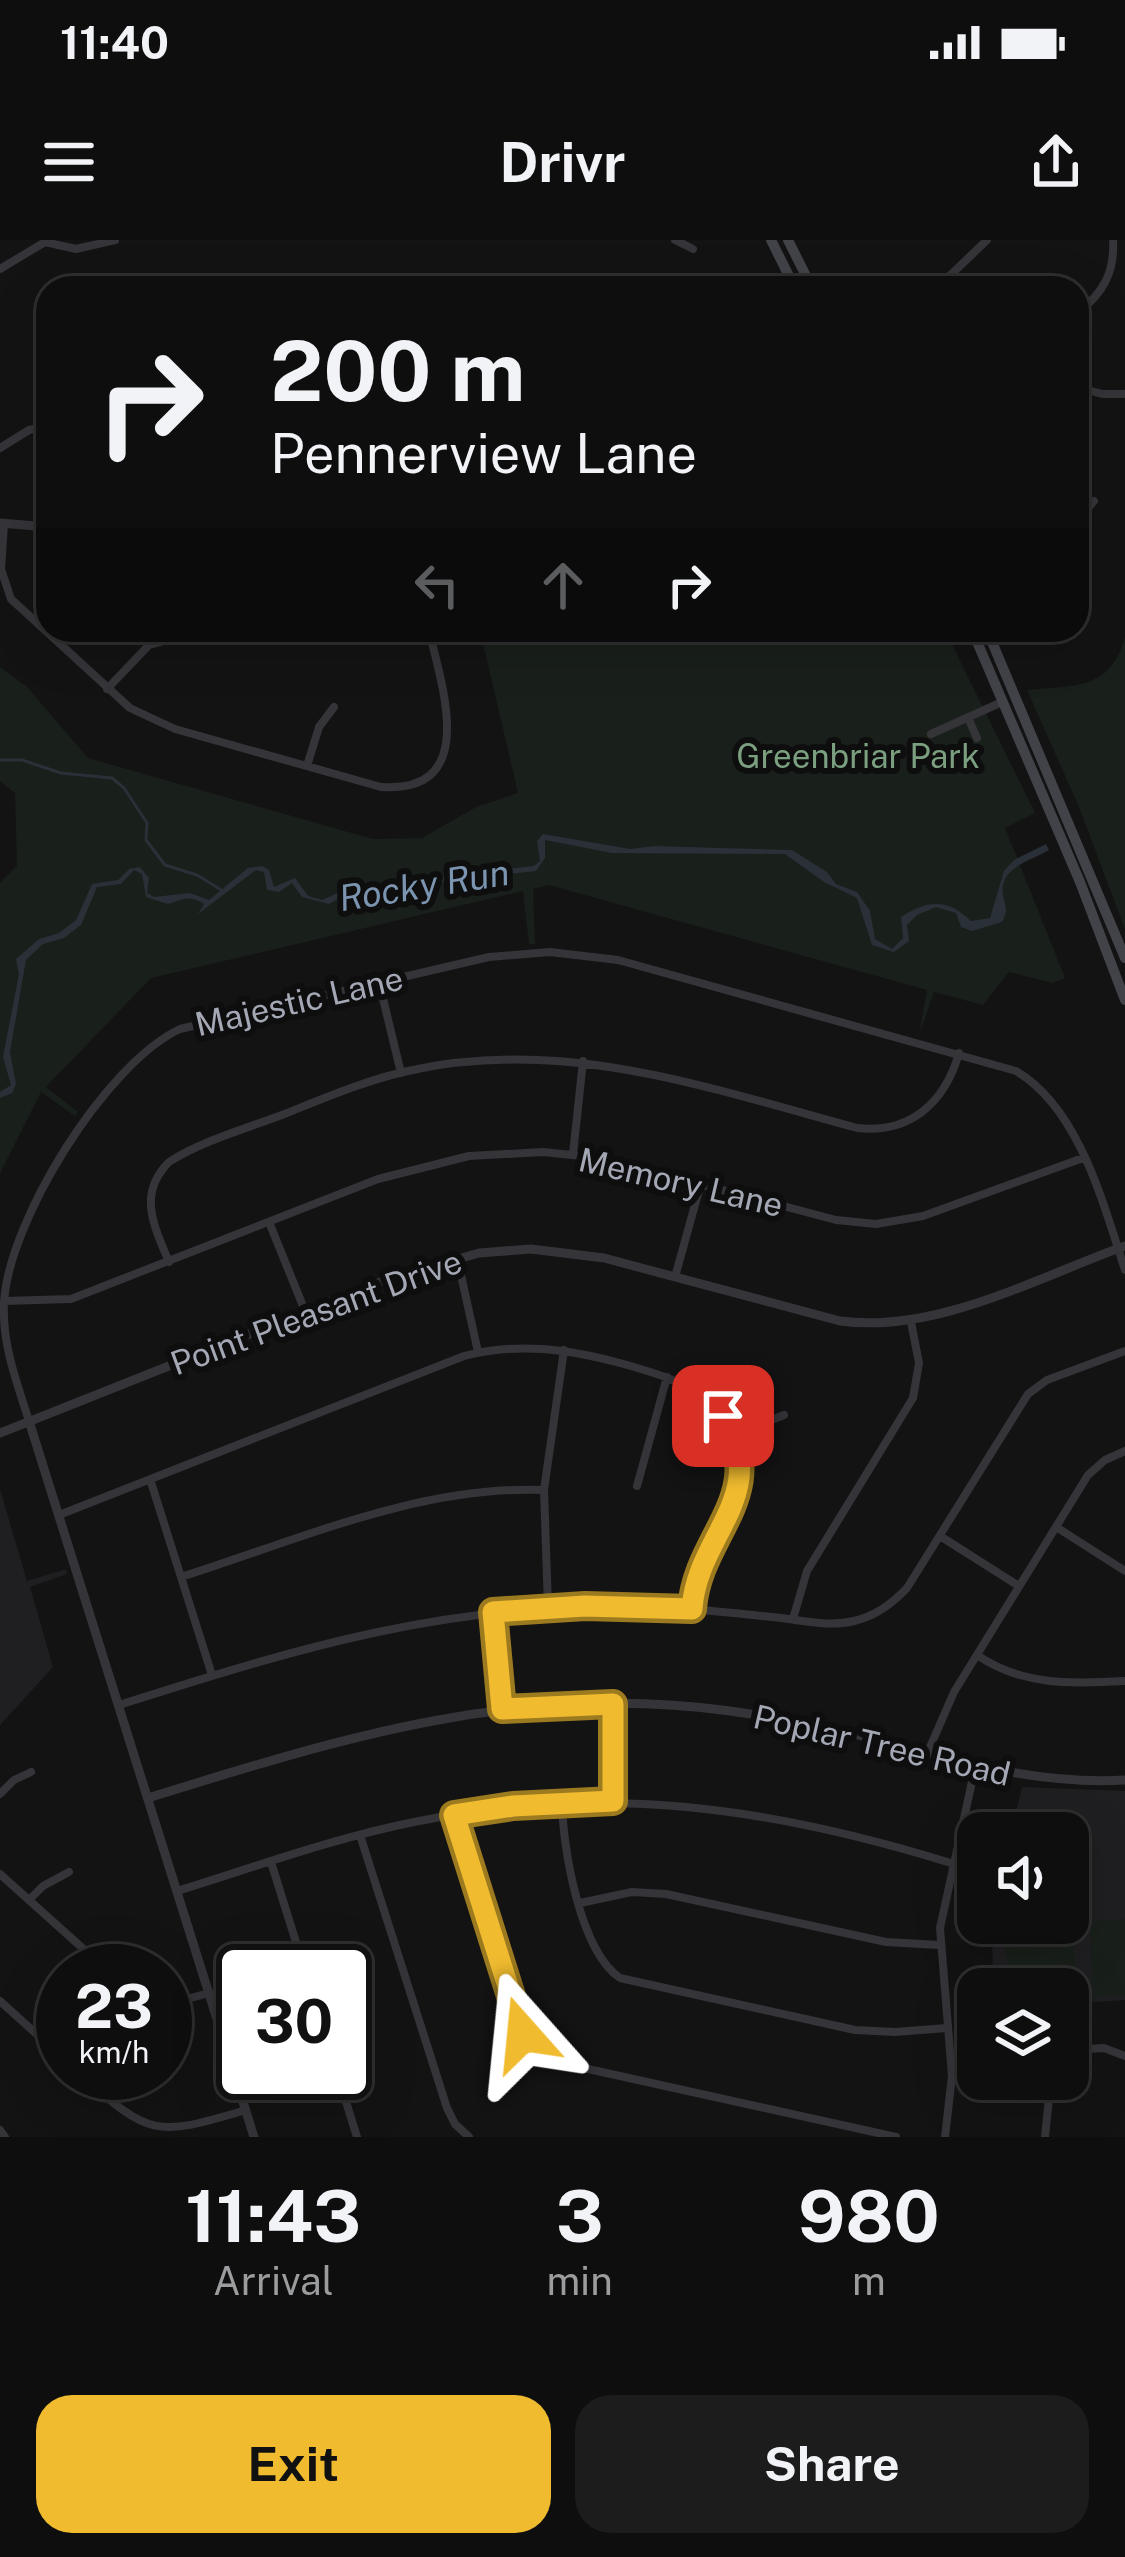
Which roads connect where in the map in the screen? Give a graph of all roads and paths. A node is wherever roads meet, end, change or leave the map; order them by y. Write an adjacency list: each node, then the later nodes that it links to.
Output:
1 (115, 240): 7 (street)
2 (675, 240): 8 (street)
3 (771, 240): 10 (main road)
4 (788, 240): 11 (main road)
5 (987, 240): 12 (street)
6 (1113, 240): 13 (street)
7 (47, 241): 9 (street)
8 (693, 249)
9 (2, 264)
10 (789, 276)
11 (806, 276)
12 (950, 276)
13 (1089, 303)
14 (1089, 390): 15 (street)
15 (1125, 394)
16 (36, 428): 17 (street)
17 (0, 448)
18 (1094, 501): 19 (street)
19 (1089, 507)
20 (2, 523): 21 (street); 22 (street)
21 (36, 526)
22 (36, 622)
23 (57, 642): 28 (street)
24 (160, 642): 28 (street)
25 (432, 642): 34 (street)
26 (977, 642): 29 (main road)
27 (992, 642): 35 (main road)
28 (107, 688): 34 (street)
29 (1004, 701): 31 (street); 37 (main road)
30 (334, 707): 34 (street)
31 (968, 718): 32 (street); 33 (street)
32 (932, 734)
33 (976, 738)
34 (307, 766)
35 (1125, 958)
36 (380, 982): 38 (street, Majestic Lane); 40 (street); 50 (street, Majestic Lane)
37 (1125, 1000)
38 (959, 1053): 39 (street); 42 (street, Majestic Lane)
39 (583, 1060): 40 (street); 41 (street)
40 (401, 1072): 47 (street)
41 (573, 1154): 43 (street, Memory Lane); 44 (street, Memory Lane)
42 (1083, 1158): 43 (street, Memory Lane); 45 (street, Majestic Lane)
43 (701, 1183): 49 (street)
44 (269, 1222): 47 (street, Memory Lane); 51 (street)
45 (1121, 1247): 48 (street, Majestic Lane); 52 (street, Point Pleasant Drive)
46 (458, 1257): 49 (street, Point Pleasant Drive); 51 (street, Point Pleasant Drive); 55 (street)
47 (169, 1262): 50 (street, Memory Lane)
48 (1125, 1270)
49 (675, 1277): 52 (street, Point Pleasant Drive)
50 (4, 1301): 58 (street, Majestic Lane)
51 (305, 1312): 58 (street, Point Pleasant Drive)
52 (911, 1322): 74 (street)
53 (563, 1350): 55 (street); 56 (street); 64 (street)
54 (1125, 1351): 67 (street)
55 (478, 1352): 62 (street)
56 (667, 1377): 60 (street); 63 (street)
57 (784, 1415): 60 (street)
58 (29, 1421): 59 (street, Point Pleasant Drive); 65 (street, Majestic Lane)
59 (0, 1433)
60 (733, 1435): 72 (street)
61 (1125, 1451): 66 (street)
62 (150, 1479): 65 (street); 69 (street)
63 (637, 1486)
64 (544, 1490): 69 (street); 71 (street)
65 (59, 1515): 79 (street, Majestic Lane)
66 (1056, 1527): 68 (street); 70 (street)
67 (940, 1536): 70 (street); 74 (street)
68 (1125, 1570)
69 (181, 1577): 76 (street)
70 (1019, 1586): 75 (street)
71 (548, 1607): 72 (street); 73 (street)
72 (692, 1609): 74 (street)
73 (493, 1612): 76 (street); 80 (street)
74 (793, 1619)
75 (977, 1655): 77 (street); 81 (street)
76 (212, 1675): 79 (street)
77 (1125, 1681)
78 (613, 1704): 80 (street, Poplar Tree Road); 81 (street, Poplar Tree Road); 87 (street)
79 (118, 1705): 86 (street, Majestic Lane)
80 (502, 1709): 86 (street, Poplar Tree Road)
81 (927, 1754): 82 (street, Poplar Tree Road)
82 (975, 1768): 84 (street, Poplar Tree Road); 92 (street)
83 (31, 1772): 85 (street)
84 (1125, 1780)
85 (0, 1793)
86 (148, 1798): 95 (street, Majestic Lane)
87 (613, 1801): 88 (street); 92 (street)
88 (562, 1803): 89 (street); 97 (street)
89 (454, 1815): 90 (street); 119 (street)
90 (361, 1835): 91 (street); 118 (street)
91 (271, 1862): 95 (street); 99 (street)
92 (954, 1864): 100 (street)
93 (69, 1872): 96 (street)
94 (0, 1874): 96 (street)
95 (177, 1891): 101 (street, Majestic Lane)
96 (29, 1900): 98 (street)
97 (580, 1903): 100 (street); 104 (street)
98 (78, 1944)
99 (297, 1944)
100 (939, 1946): 104 (street)
101 (209, 1993): 102 (street); 113 (street, Majestic Lane)
102 (192, 1998)
103 (0, 2001): 105 (street)
104 (947, 2028): 109 (street)
105 (36, 2034)
106 (1089, 2049): 107 (street)
107 (1125, 2056)
108 (957, 2062): 109 (street)
109 (951, 2063): 120 (street)
110 (109, 2100): 113 (street)
111 (345, 2100): 117 (street)
112 (1049, 2100): 121 (street)
113 (246, 2110): 116 (street, Majestic Lane)
114 (0, 2129): 115 (street)
115 (5, 2137)
116 (254, 2137)
117 (357, 2137)
118 (469, 2137)
119 (896, 2137)
120 (945, 2137)
121 (1045, 2137)

